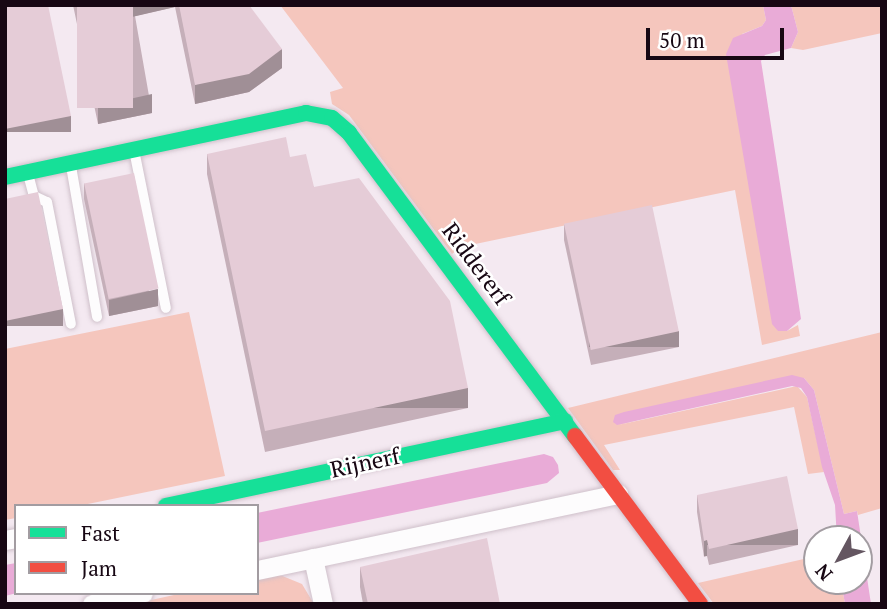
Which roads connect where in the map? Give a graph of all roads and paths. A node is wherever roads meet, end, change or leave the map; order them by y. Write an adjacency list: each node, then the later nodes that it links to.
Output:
1 (134, 150): 2 (street, Riddererf); 5 (lane); 8 (street, Riddererf)
2 (70, 163): 3 (street, Riddererf); 6 (lane)
3 (27, 172): 4 (street, Riddererf); 7 (lane)
4 (5, 177)
5 (166, 307)
6 (97, 317)
7 (71, 324)
8 (565, 421): 9 (street, Riddererf); 10 (street, Rijnerf)
9 (618, 494): 11 (street); 16 (street, Riddererf)
10 (175, 504)
11 (313, 558): 12 (street); 15 (street)
12 (259, 570)
13 (134, 595): 14 (street)
14 (92, 604)
15 (323, 604)
16 (700, 604)

